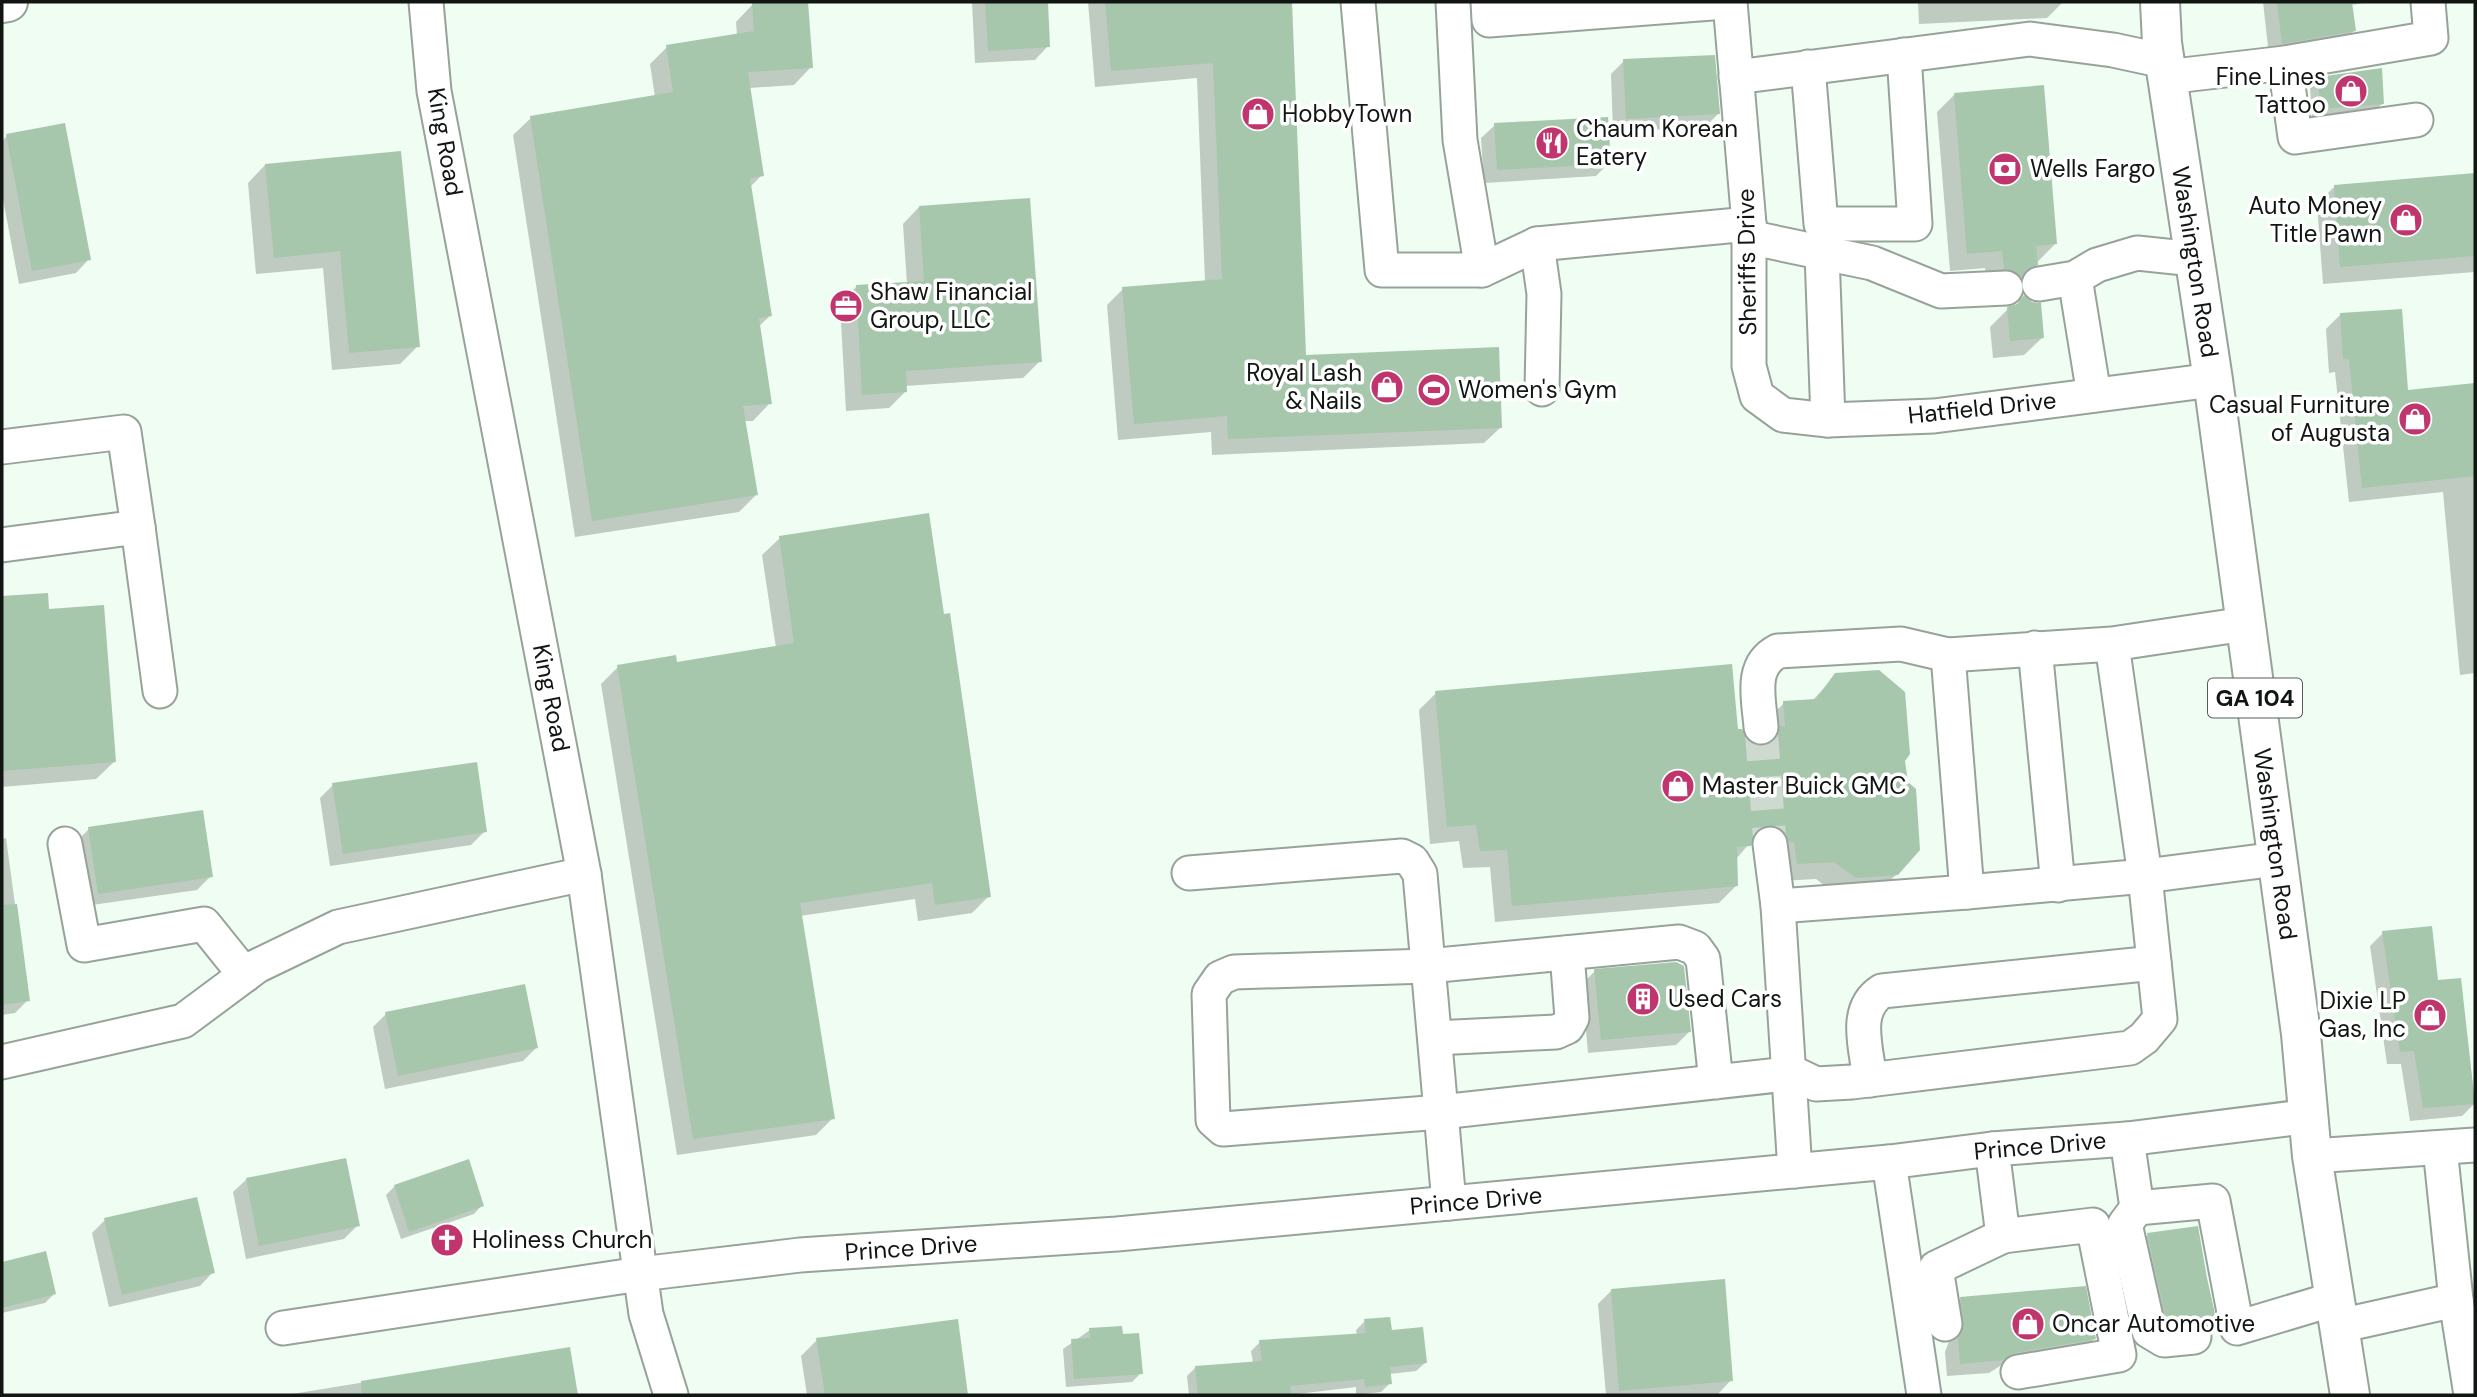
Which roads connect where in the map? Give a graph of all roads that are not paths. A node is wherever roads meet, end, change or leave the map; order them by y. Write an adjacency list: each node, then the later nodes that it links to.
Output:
1 (8, 2): 9 (main road)
2 (426, 2): 42 (street, King Road)
3 (1358, 2): 20 (street)
4 (1452, 2): 20 (street)
5 (1488, 2): 6 (street)
6 (1728, 2): 14 (street, Sheriffs Drive)
7 (2160, 2): 13 (main road, Washington Road / GA 104)
8 (2428, 2): 11 (street)
9 (2, 3)
10 (1903, 55): 12 (street); 12 (street); 13 (street)
11 (2285, 63): 13 (street); 15 (street)
12 (1808, 67): 14 (street)
13 (2165, 69): 19 (main road, Washington Road / GA 104)
14 (1736, 77): 16 (street, Sheriffs Drive)
15 (2416, 120)
16 (1748, 231): 17 (street); 18 (street); 27 (street, Sheriffs Drive)
17 (1537, 244): 20 (street); 25 (street)
18 (1822, 253): 23 (street); 28 (street)
19 (2194, 259): 21 (street); 24 (main road, Washington Road / GA 104)
20 (1482, 270)
21 (2075, 278): 22 (street); 26 (street)
22 (2039, 284)
23 (2006, 288)
24 (2213, 380): 26 (street, Hatfield Drive); 32 (main road, Washington Road / GA 104)
25 (1542, 389)
26 (2094, 395): 28 (street, Hatfield Drive)
27 (1757, 396): 28 (street, Hatfield Drive)
28 (1828, 420)
29 (2, 447): 30 (street)
30 (138, 527): 31 (street); 36 (street)
31 (2, 544)
32 (2245, 624): 33 (street); 40 (main road, Washington Road / GA 104)
33 (2112, 644): 34 (street); 43 (street)
34 (2035, 648): 35 (street); 44 (street)
35 (1948, 655): 37 (street); 45 (street)
36 (160, 691)
37 (1761, 727)
38 (65, 844): 50 (street)
39 (1770, 844): 46 (street)
40 (2277, 859): 43 (street); 57 (main road, Washington Road / GA 104)
41 (1189, 873): 49 (street)
42 (584, 874): 50 (street); 68 (street, King Road)
43 (2145, 876): 44 (street); 48 (street)
44 (2058, 885): 45 (street)
45 (1967, 892): 46 (street)
46 (1778, 906): 53 (street)
47 (1567, 953): 49 (street); 51 (street); 55 (street)
48 (2154, 963): 54 (street); 54 (street)
49 (1428, 966): 51 (street); 56 (street)
50 (245, 975): 52 (street)
51 (1435, 1038): 56 (street)
52 (2, 1062)
53 (1787, 1074): 54 (street); 55 (street); 64 (street)
54 (1870, 1080)
55 (1716, 1082): 56 (street)
56 (1441, 1112): 65 (street)
57 (2310, 1116): 58 (street, Prince Drive); 62 (main road, Washington Road / GA 104)
58 (2127, 1139): 61 (street, Prince Drive); 66 (street)
59 (2475, 1145): 60 (street)
60 (2440, 1148): 62 (street); 69 (street)
61 (1992, 1149): 63 (street, Prince Drive); 67 (street)
62 (2312, 1156): 70 (main road, Washington Road / GA 104)
63 (1889, 1162): 64 (street, Prince Drive); 76 (street)
64 (1795, 1171): 65 (street, Prince Drive)
65 (1449, 1203): 68 (street, Prince Drive)
66 (2137, 1208): 73 (street); 73 (street)
67 (2003, 1236): 71 (street); 74 (street)
68 (640, 1274): 72 (street, Prince Drive); 75 (street, King Road)
69 (2456, 1300): 70 (street); 78 (street)
70 (2337, 1312): 73 (street); 77 (main road, Washington Road / GA 104)
71 (1945, 1324)
72 (283, 1328)
73 (2216, 1333)
74 (2018, 1372)
75 (671, 1395)
76 (1924, 1395)
77 (2350, 1395)
78 (2472, 1395)

